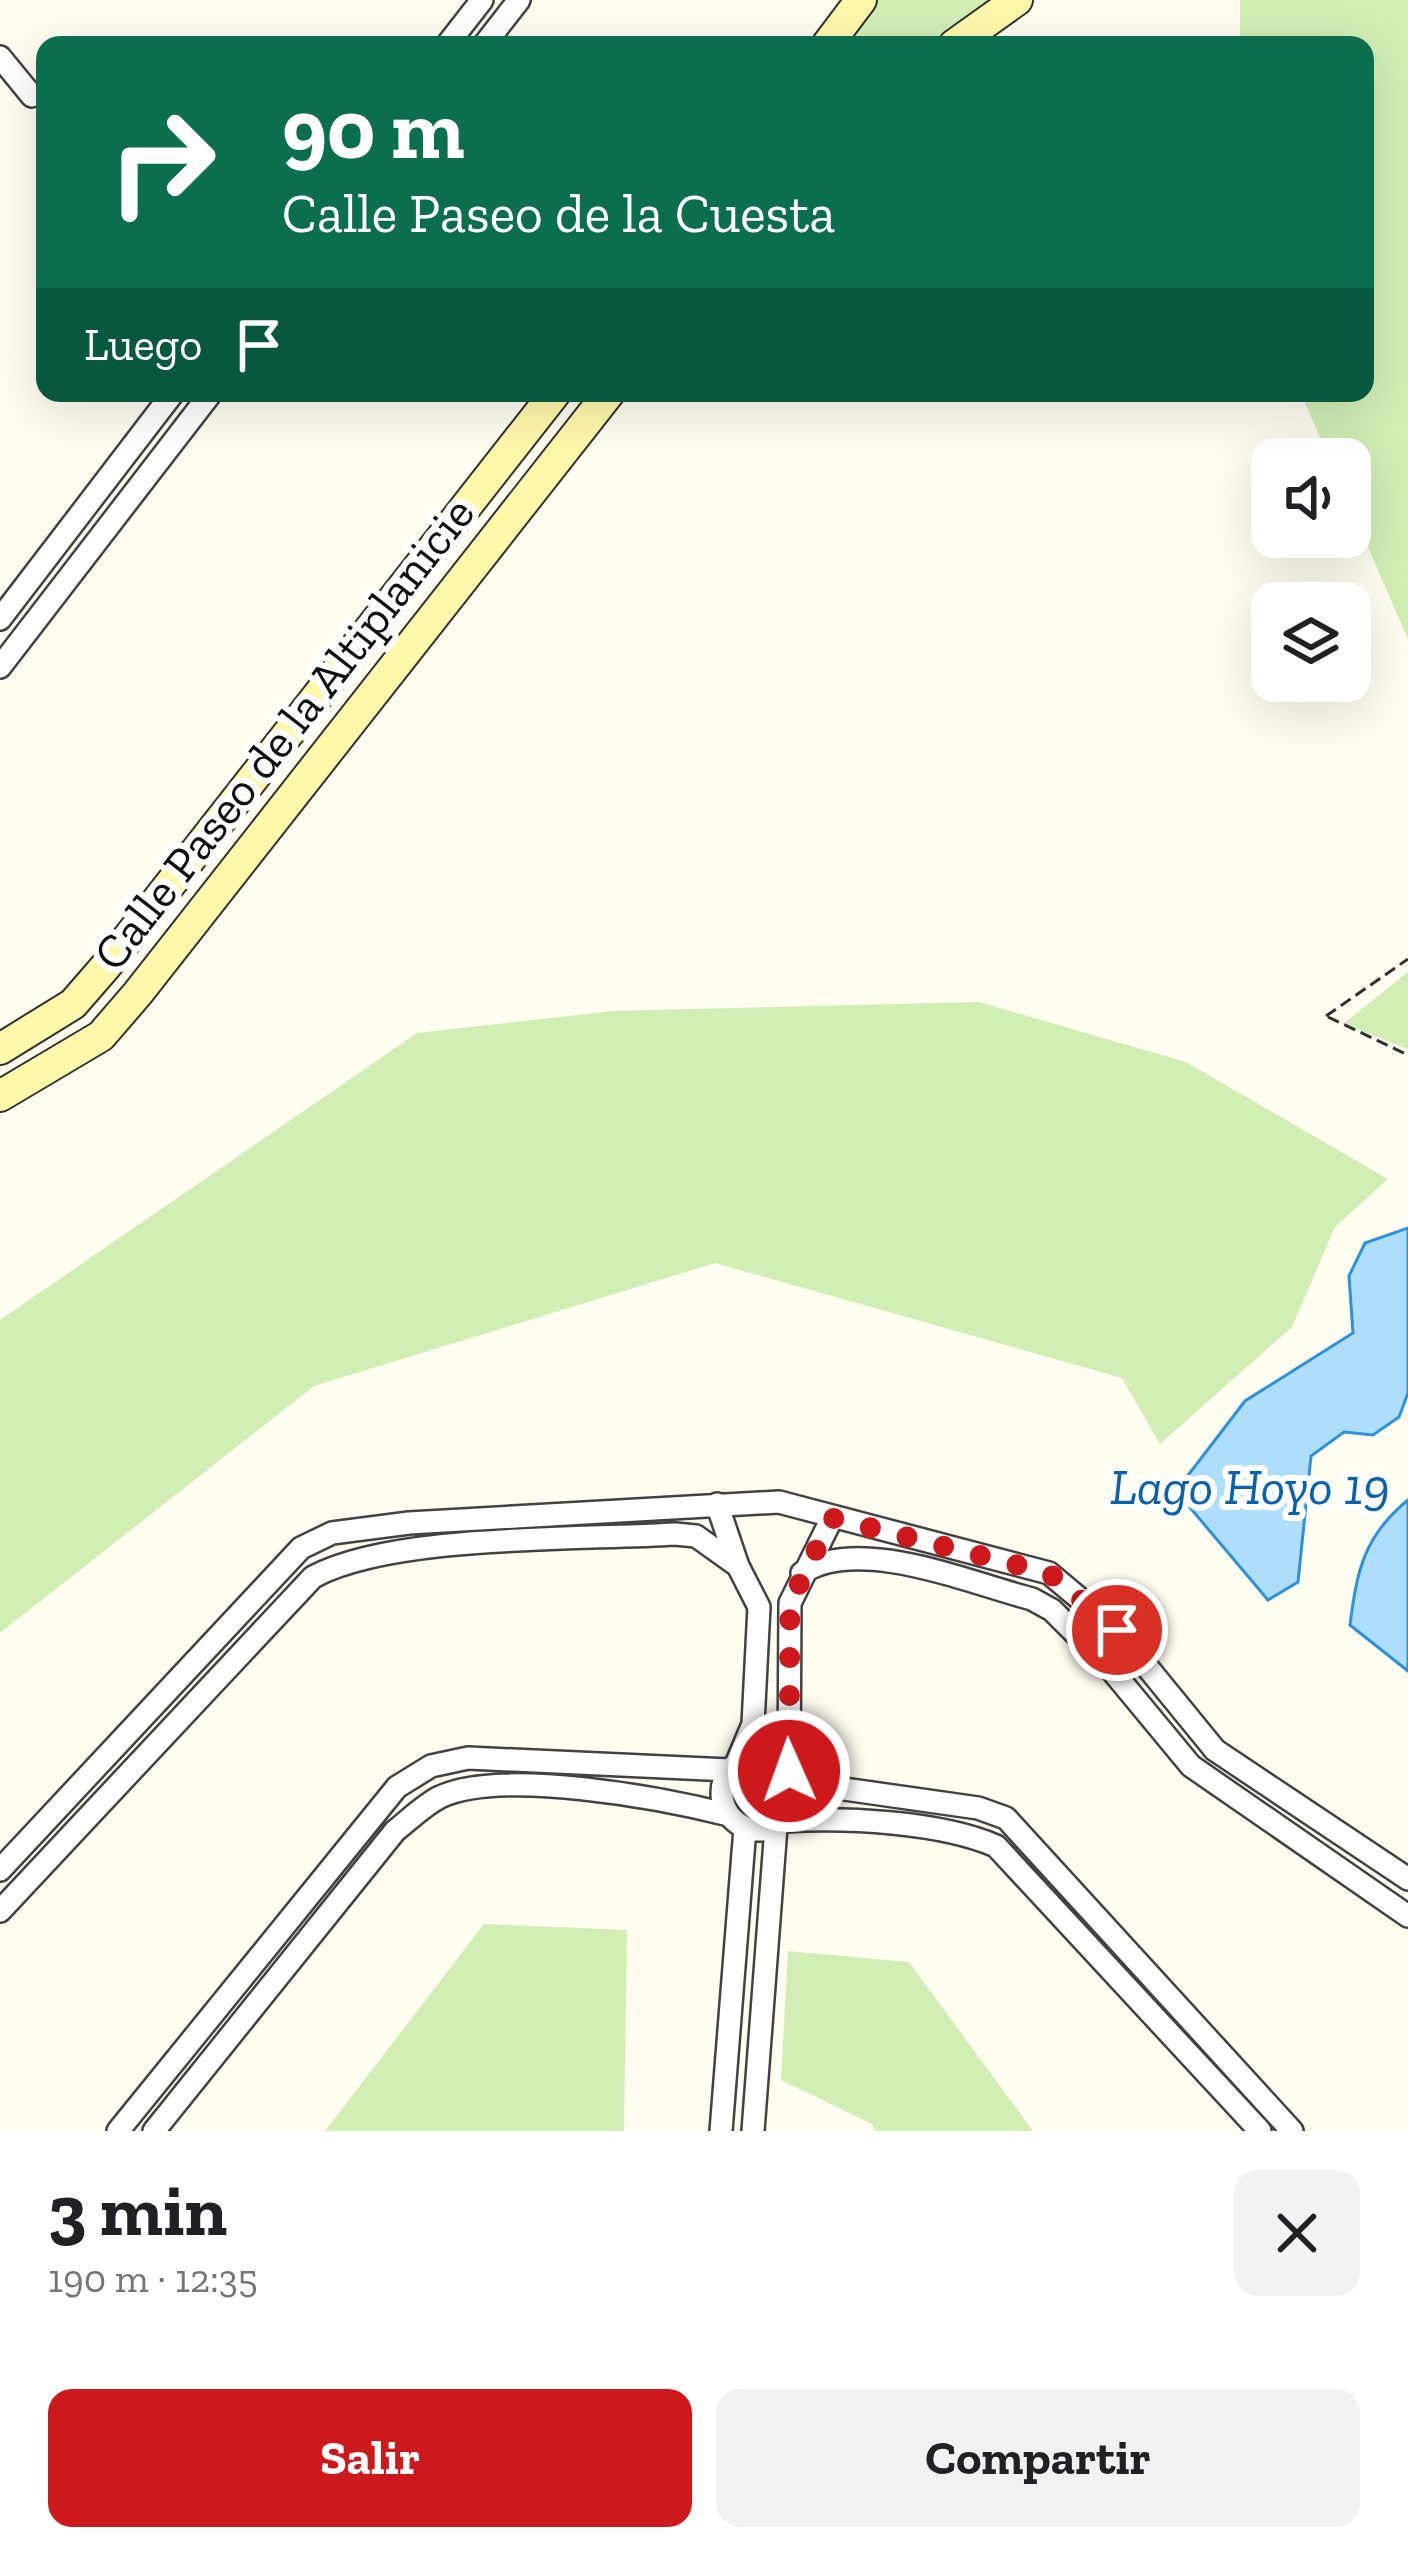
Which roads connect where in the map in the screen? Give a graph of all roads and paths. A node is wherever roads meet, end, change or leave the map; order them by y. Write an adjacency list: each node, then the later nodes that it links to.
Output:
1 (482, 0): 5 (street)
2 (519, 0): 6 (street)
3 (861, 0): 7 (street)
4 (1017, 0): 8 (street)
5 (454, 36)
6 (491, 36)
7 (833, 36)
8 (967, 36)
9 (0, 57): 10 (street)
10 (32, 96)
11 (165, 402): 17 (street)
12 (204, 402): 18 (street)
13 (547, 402): 15 (street, Calle Paseo de la Altiplanicie)
14 (601, 402): 16 (street, Calle Paseo de la Altiplanicie)
15 (413, 574): 16 (street); 20 (street, Calle Paseo de la Altiplanicie)
16 (445, 600): 21 (street, Calle Paseo de la Altiplanicie)
17 (0, 619)
18 (0, 667)
19 (1408, 959): 23 (path)
20 (106, 966): 21 (street); 22 (street, Calle Paseo de la Altiplanicie)
21 (138, 993): 24 (street, Calle Paseo de la Altiplanicie)
22 (0, 1049)
23 (1408, 1054)
24 (0, 1096)
25 (717, 1504): 26 (street); 27 (street); 28 (street)
26 (832, 1518): 29 (street); 33 (street)
27 (738, 1566): 30 (street); 32 (street)
28 (272, 1573): 32 (street); 39 (street)
29 (802, 1573): 31 (street); 34 (street)
30 (756, 1594): 31 (street); 35 (street)
31 (792, 1594): 36 (street)
32 (295, 1596): 43 (street)
33 (1150, 1670): 34 (street); 40 (street)
34 (1126, 1688): 44 (street)
35 (733, 1766): 36 (street); 37 (street); 41 (street)
36 (792, 1776): 38 (street); 45 (street)
37 (737, 1822): 38 (street); 42 (street); 49 (street)
38 (781, 1824): 46 (street); 50 (street)
39 (0, 1870)
40 (1408, 1879)
41 (318, 1886): 42 (street); 47 (street)
42 (337, 1903): 48 (street)
43 (0, 1911)
44 (1408, 1916)
45 (1238, 2068): 46 (street); 52 (street)
46 (1219, 2086): 51 (street)
47 (118, 2131)
48 (154, 2131)
49 (721, 2131)
50 (753, 2131)
51 (1260, 2131)
52 (1292, 2131)

